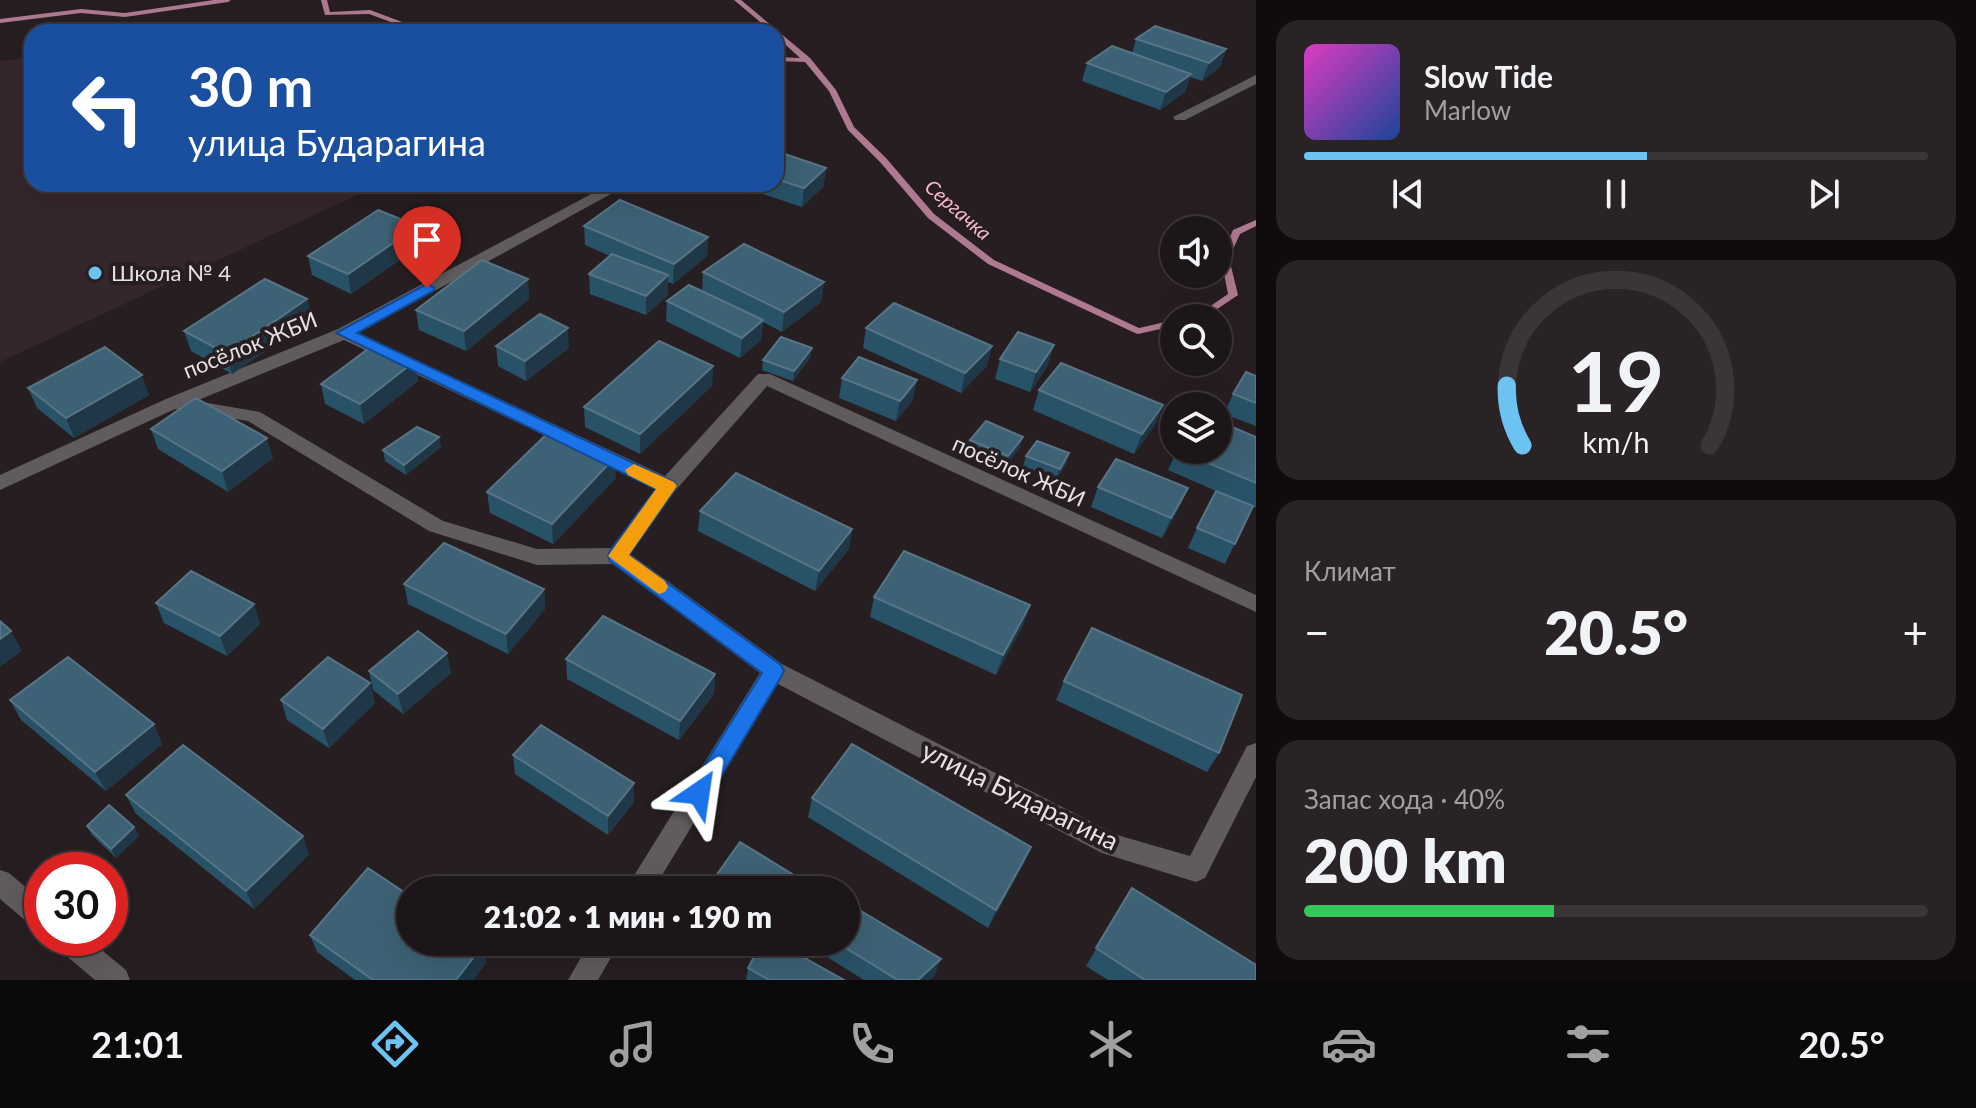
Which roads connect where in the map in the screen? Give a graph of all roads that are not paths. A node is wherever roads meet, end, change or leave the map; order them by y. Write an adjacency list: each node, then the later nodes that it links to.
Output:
1 (1256, 79): 2 (street)
2 (1180, 117)
3 (606, 192): 4 (street, посёлок ЖБИ)
4 (344, 333): 5 (street, посёлок ЖБИ); 7 (street, посёлок ЖБИ)
5 (173, 403): 6 (street, посёлок ЖБИ); 8 (street)
6 (0, 483)
7 (668, 486): 8 (street); 9 (street, посёлок ЖБИ)
8 (617, 556): 10 (street, улица Бударагина)
9 (1256, 604)
10 (774, 671): 11 (street, улица Бударагина); 12 (street)
11 (1256, 753)
12 (647, 876)
13 (0, 882): 14 (street)
14 (24, 903)
15 (87, 956): 17 (street)
16 (597, 956): 18 (street)
17 (116, 980)
18 (582, 980)

